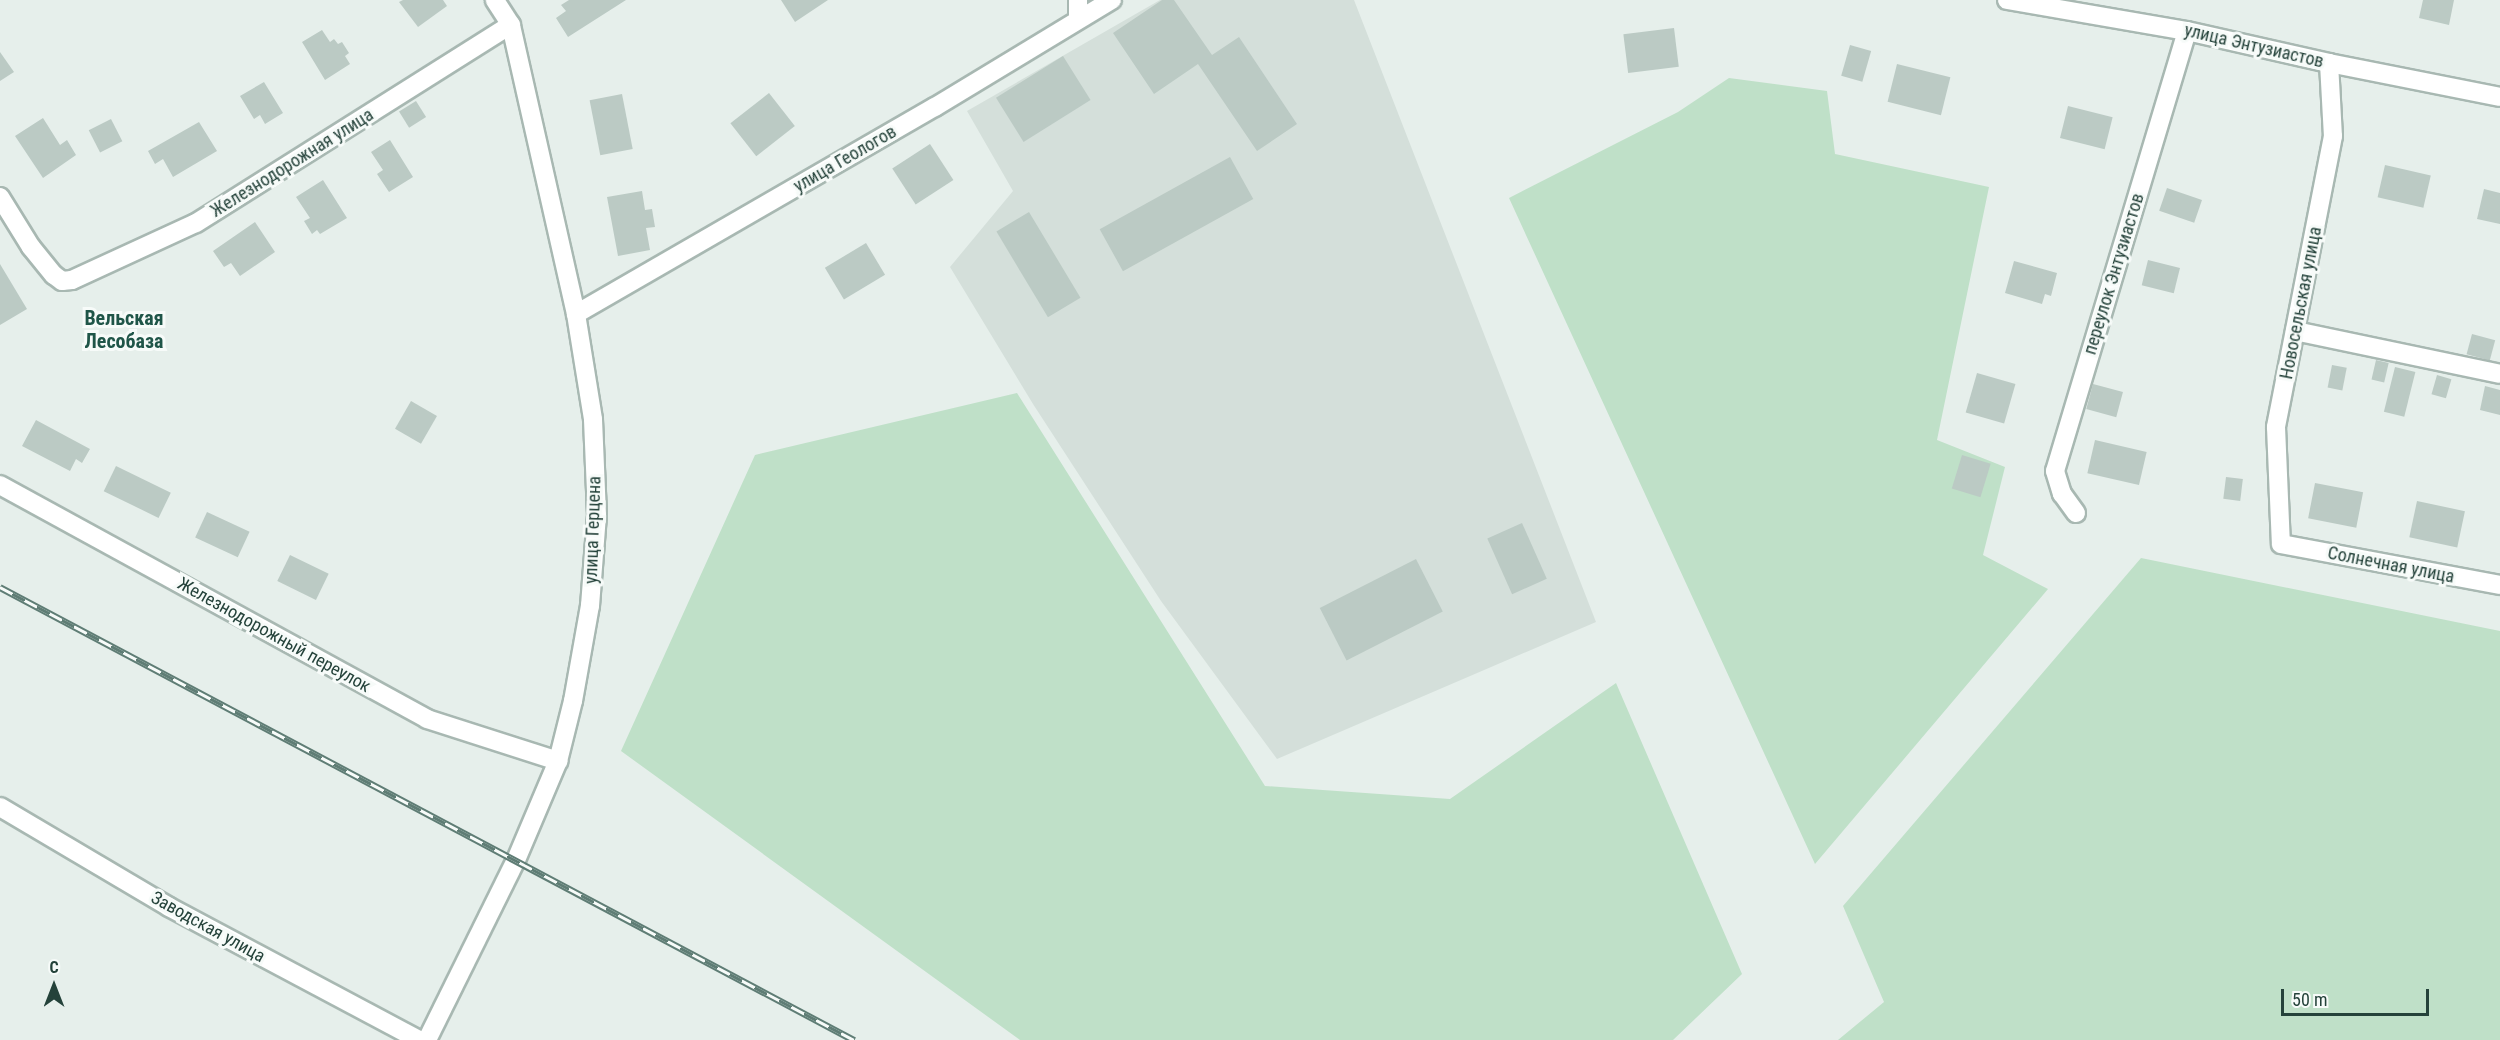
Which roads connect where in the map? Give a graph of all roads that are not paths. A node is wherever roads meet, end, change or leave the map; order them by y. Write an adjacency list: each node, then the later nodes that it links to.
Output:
1 (495, 0): 6 (street, улица Герцена)
2 (1078, 0): 5 (street)
3 (1113, 0): 5 (street, улица Геологов)
4 (2007, 0): 7 (street, улица Энтузиастов)
5 (1078, 20): 11 (street, улица Геологов)
6 (512, 25): 10 (street, Железнодорожная улица); 11 (street, улица Герцена)
7 (2187, 31): 8 (street, улица Энтузиастов); 15 (street, переулок Энтузиастов)
8 (2329, 63): 9 (street, улица Энтузиастов); 12 (street, Новосельская улица)
9 (2500, 97)
10 (0, 197)
11 (576, 314): 18 (street, улица Герцена)
12 (2295, 331): 13 (street); 16 (street, Новосельская улица)
13 (2500, 374)
14 (0, 485): 18 (street, Железнодорожный переулок)
15 (2076, 513)
16 (2281, 544): 17 (street, Солнечная улица)
17 (2500, 585)
18 (558, 761): 21 (street, улица Герцена)
19 (0, 807): 20 (street, Заводская улица)
20 (419, 1040)
21 (427, 1040)

